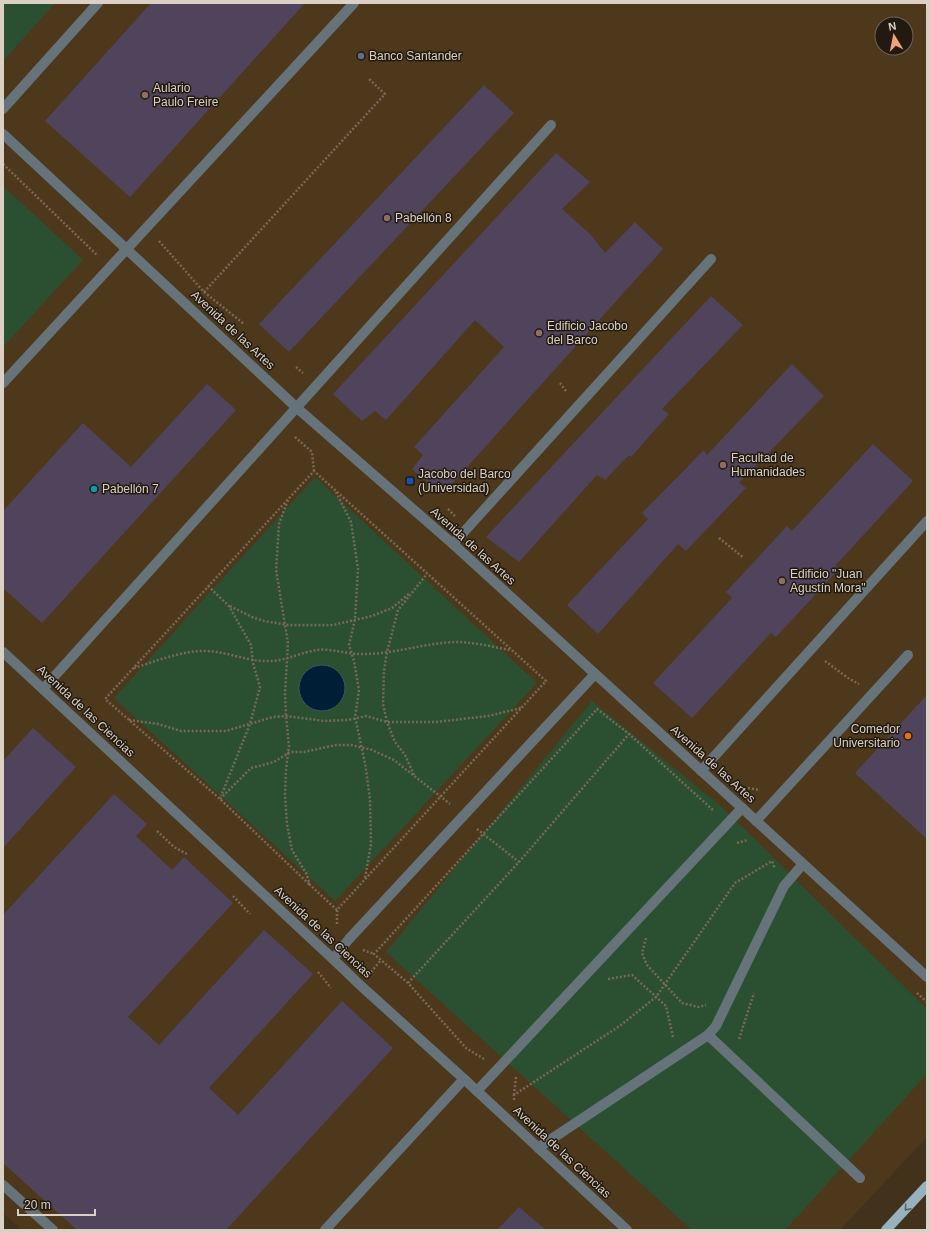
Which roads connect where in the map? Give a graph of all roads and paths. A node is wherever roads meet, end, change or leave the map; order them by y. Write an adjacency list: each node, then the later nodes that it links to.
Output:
1 (98, 3): 4 (street)
2 (354, 3): 8 (street)
3 (369, 79): 12 (path)
4 (3, 109)
5 (551, 125): 15 (street)
6 (3, 134): 8 (street, Avenida de las Artes)
7 (3, 164): 11 (path)
8 (126, 249): 11 (street); 15 (street, Avenida de las Artes)
9 (172, 254): 12 (path)
10 (711, 259): 22 (street)
11 (110, 267): 14 (street)
12 (204, 292): 13 (path)
13 (244, 324)
14 (3, 383)
15 (297, 408): 16 (street); 22 (street, Avenida de las Artes)
16 (282, 425): 17 (path); 40 (street)
17 (314, 471): 18 (path); 19 (path)
18 (334, 489): 24 (path); 28 (path)
19 (288, 500): 25 (path); 29 (path)
20 (927, 521): 31 (street)
21 (720, 538): 23 (path)
22 (453, 544): 39 (street, Avenida de las Artes)
23 (744, 558)
24 (427, 574): 26 (path); 30 (path)
25 (208, 586): 27 (path); 38 (path)
26 (413, 590): 28 (path); 33 (path)
27 (229, 606): 29 (path); 37 (path)
28 (355, 619): 29 (path); 34 (path)
29 (284, 624): 36 (path)
30 (511, 650): 33 (path); 42 (path)
31 (809, 651): 41 (path); 51 (street)
32 (3, 652): 40 (street, Avenida de las Ciencias)
33 (387, 652): 34 (path); 46 (path)
34 (351, 653): 36 (path); 44 (path)
35 (908, 656): 41 (street)
36 (287, 657): 37 (path); 43 (path)
37 (253, 660): 38 (path); 47 (path)
38 (133, 668): 45 (path)
39 (594, 674): 51 (street, Avenida de las Artes); 69 (street)
40 (44, 689): 69 (street, Avenida de las Ciencias)
41 (875, 692): 55 (street)
42 (521, 708): 46 (path); 64 (path)
43 (286, 716): 44 (path); 47 (path); 50 (path)
44 (356, 719): 46 (path); 49 (path)
45 (128, 720): 47 (path); 53 (path)
46 (387, 722): 49 (path)
47 (250, 724): 53 (path)
48 (629, 734): 52 (path); 57 (path); 61 (path)
49 (362, 748): 50 (path); 64 (path)
50 (288, 753): 53 (path); 65 (path)
51 (701, 771): 54 (street, Avenida de las Artes)
52 (698, 796)
53 (220, 799): 65 (path)
54 (742, 808): 55 (street, Avenida de las Artes); 85 (street)
55 (756, 822): 62 (street, Avenida de las Artes)
56 (157, 831): 60 (path)
57 (483, 834): 61 (path); 72 (path)
58 (748, 840): 59 (path)
59 (732, 846)
60 (187, 854)
61 (519, 862): 72 (path)
62 (803, 864): 71 (street, Avenida de las Artes); 79 (street)
63 (776, 872): 74 (path)
64 (365, 879): 65 (path)
65 (310, 885)
66 (233, 896): 67 (path)
67 (250, 914)
68 (648, 934): 74 (path)
69 (333, 959): 84 (street, Avenida de las Ciencias)
70 (317, 971): 76 (path)
71 (927, 977)
72 (408, 983): 82 (path)
73 (604, 983): 77 (path)
74 (665, 985): 77 (path); 78 (path)
75 (757, 986): 81 (path)
76 (331, 988)
77 (656, 996): 80 (path); 86 (path)
78 (712, 1003)
79 (708, 1035): 88 (street); 89 (street)
80 (672, 1041)
81 (737, 1046)
82 (487, 1061)
83 (520, 1073): 86 (path)
84 (464, 1079): 85 (street, Avenida de las Ciencias); 93 (street)
85 (477, 1091): 88 (street, Avenida de las Ciencias)
86 (514, 1095): 87 (path)
87 (514, 1102)
88 (538, 1148): 94 (street, Avenida de las Ciencias)
89 (860, 1178)
90 (3, 1185): 92 (street)
91 (927, 1186): 95 (main road, one-way to 95)
92 (53, 1230)
93 (325, 1230)
94 (627, 1230)
95 (886, 1230)

